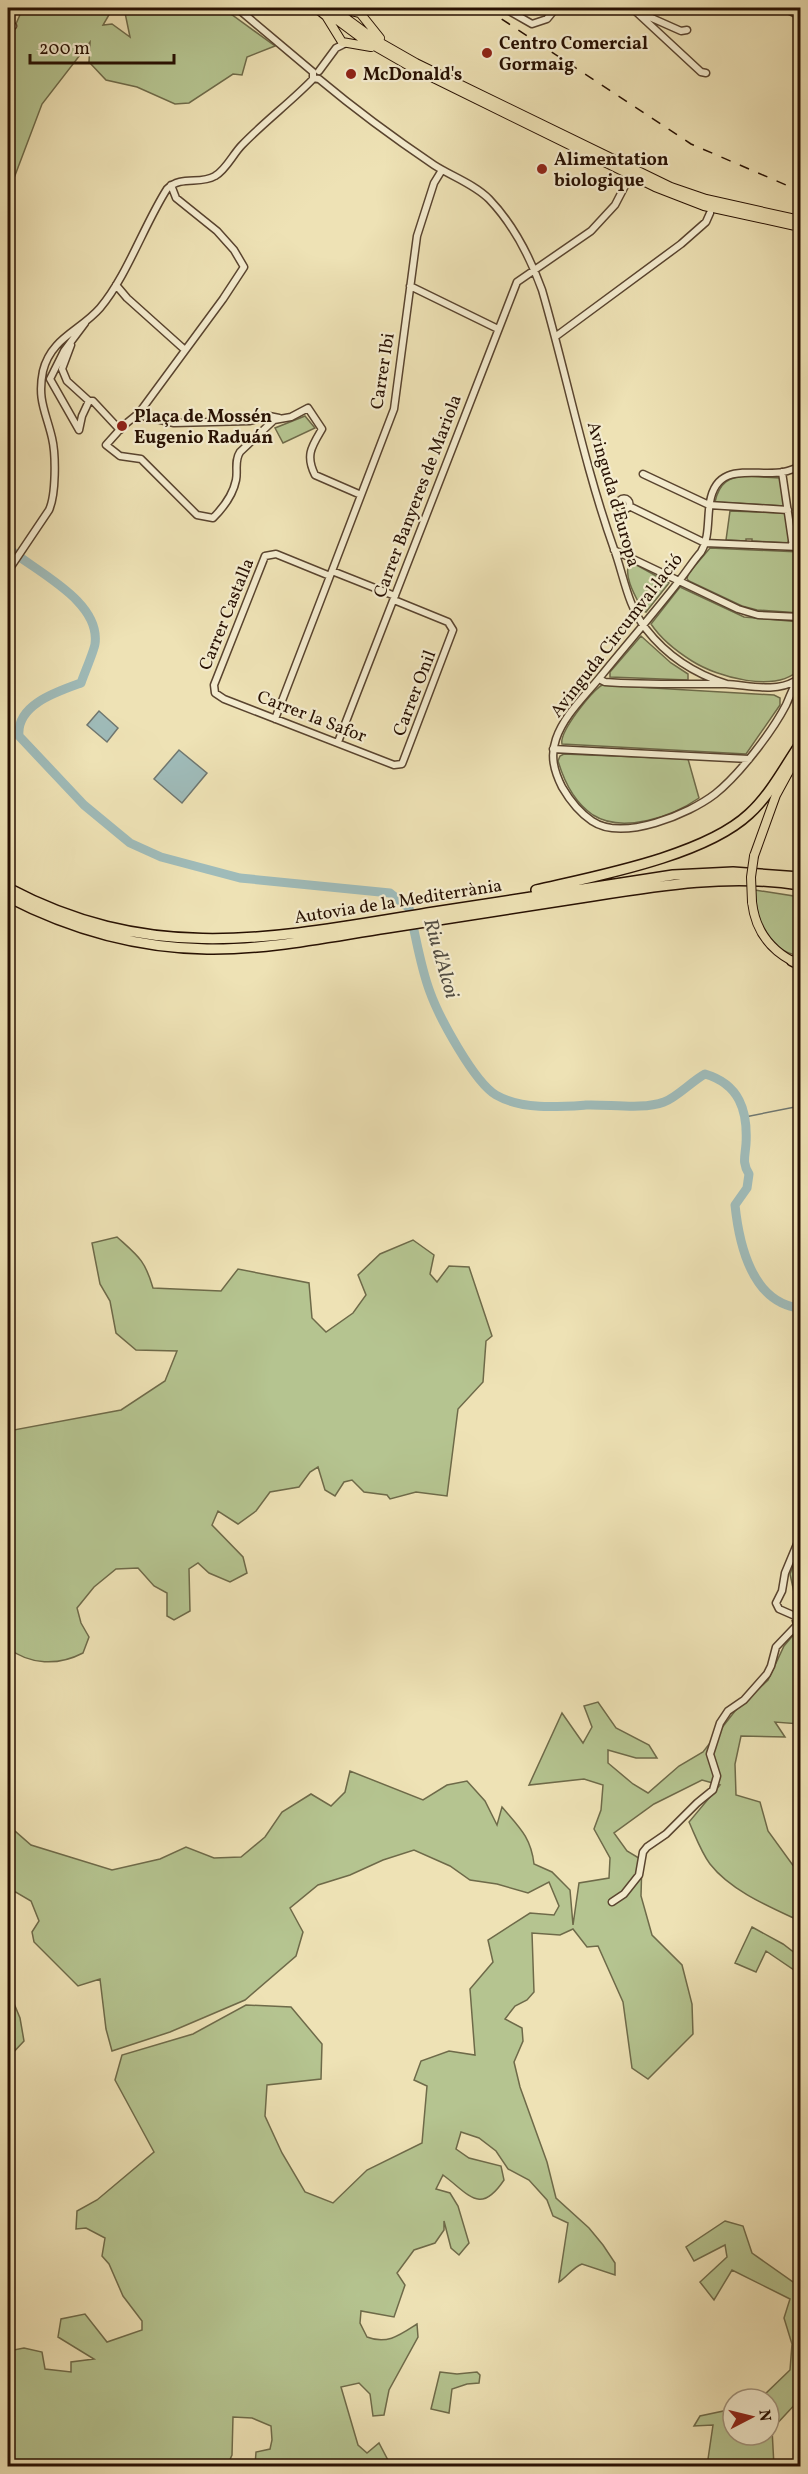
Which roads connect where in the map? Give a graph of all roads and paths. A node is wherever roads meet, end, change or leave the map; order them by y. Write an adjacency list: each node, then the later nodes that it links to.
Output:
1 (237, 8): 23 (street, Avinguda d'Europa)
2 (316, 8): 17 (main road)
3 (321, 8): 13 (main road)
4 (332, 8): 13 (main road)
5 (338, 8): 10 (main road)
6 (504, 8): 7 (street)
7 (556, 8)
8 (632, 8): 12 (street)
9 (788, 10): 11 (street)
10 (354, 11): 13 (main road); 14 (main road)
11 (801, 16)
12 (643, 17): 15 (street); 22 (street)
13 (342, 20): 16 (main road); 17 (main road)
14 (366, 20): 16 (main road); 21 (main road)
15 (687, 30)
16 (361, 34): 18 (main road); 20 (main road); 21 (main road)
17 (337, 35): 18 (main road); 19 (street)
18 (348, 44): 19 (street); 20 (main road)
19 (336, 48): 23 (street)
20 (376, 48): 29 (main road)
21 (399, 54): 28 (main road)
22 (706, 72)
23 (316, 75): 24 (street, Avinguda d'Europa); 26 (street)
24 (442, 170): 30 (street, Avinguda d'Europa); 32 (street, Carrer Ibi)
25 (628, 180): 30 (street, Carrer Banyeres de Mariola)
26 (171, 185): 31 (street); 37 (street)
27 (710, 213): 35 (street)
28 (801, 220)
29 (801, 227)
30 (534, 269): 34 (street, Carrer Banyeres de Mariola); 35 (street, Avinguda d'Europa)
31 (116, 285): 33 (street); 37 (street)
32 (410, 286): 34 (street); 45 (street, Carrer Ibi)
33 (86, 321): 36 (street); 53 (street)
34 (498, 329): 56 (street, Carrer Banyeres de Mariola)
35 (555, 337): 52 (street, Avinguda d'Europa)
36 (74, 339): 38 (street); 38 (street)
37 (185, 351): 39 (street)
38 (89, 401): 41 (street)
39 (138, 415): 40 (street); 41 (street)
40 (279, 418): 41 (street); 45 (street)
41 (120, 430)
42 (801, 466): 43 (street, Avinguda Circumval·lació)
43 (782, 472): 46 (street, Avinguda Circumval·lació); 48 (street)
44 (643, 474): 46 (street)
45 (361, 495): 54 (street, Carrer Ibi)
46 (709, 505): 48 (street); 49 (street, Avinguda Circumval·lació)
47 (629, 506): 49 (street)
48 (788, 510): 50 (street)
49 (705, 543): 50 (street); 55 (street, Avinguda Circumval·lació)
50 (793, 547): 51 (street)
51 (801, 547)
52 (614, 550): 55 (street); 58 (street, Avinguda d'Europa)
53 (8, 571)
54 (331, 574): 56 (street); 62 (street, Carrer Castalla); 63 (street, Carrer Ibi)
55 (680, 580): 57 (street); 58 (street, Avinguda Circumval·lació)
56 (394, 598): 64 (street, Carrer Banyeres de Mariola); 69 (street, Carrer Onil)
57 (801, 617)
58 (642, 624): 60 (street, Avinguda Circumval·lació); 61 (street, Avinguda d'Europa)
59 (799, 678): 61 (street); 68 (street)
60 (599, 679): 61 (street); 66 (street, Avinguda Circumval·lació)
61 (727, 684)
62 (214, 689): 63 (street, Carrer la Safor)
63 (275, 718): 64 (street, Carrer la Safor)
64 (338, 742): 69 (street, Carrer la Safor)
65 (801, 744): 78 (highway)
66 (554, 749): 68 (street); 68 (street)
67 (801, 751): 80 (main road, bridge)
68 (749, 759)
69 (402, 764)
70 (801, 778): 71 (highway)
71 (801, 803)
72 (801, 877): 78 (highway, Autovia de la Mediterrània)
73 (765, 882): 74 (highway, Autovia de la Mediterrània); 76 (highway); 78 (highway, Autovia de la Mediterrània)
74 (801, 885)
75 (8, 888): 79 (highway, Autovia de la Mediterrània)
76 (801, 891)
77 (8, 897): 79 (highway, Autovia de la Mediterrània)
78 (520, 900): 79 (highway, Autovia de la Mediterrània); 79 (highway, Autovia de la Mediterrània)
79 (191, 944)
80 (798, 963)
81 (801, 1537): 82 (street)
82 (612, 1902)

